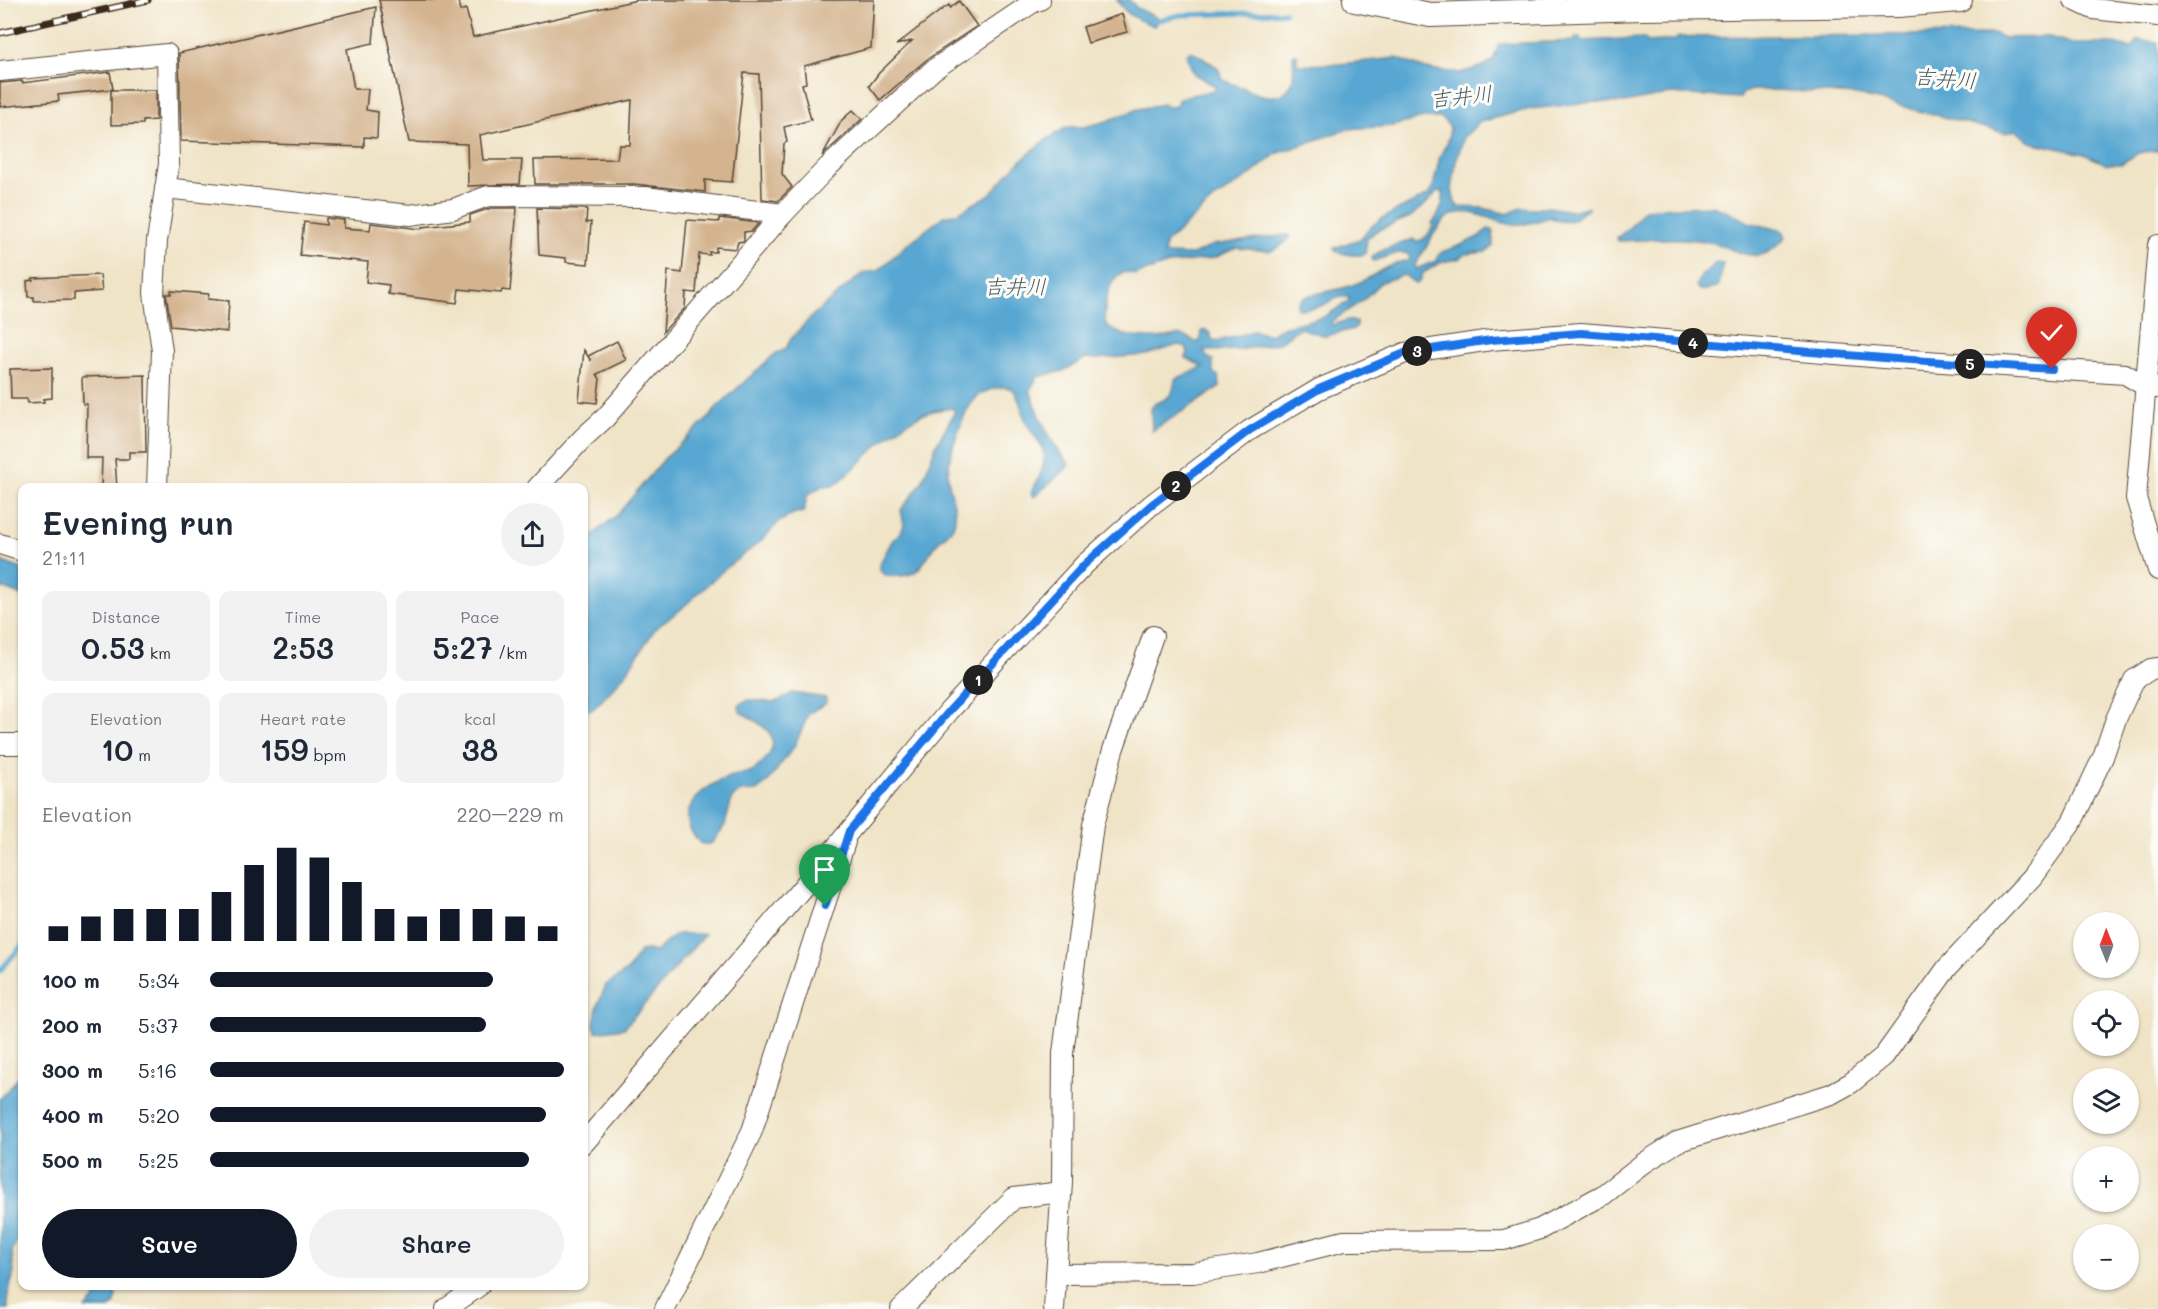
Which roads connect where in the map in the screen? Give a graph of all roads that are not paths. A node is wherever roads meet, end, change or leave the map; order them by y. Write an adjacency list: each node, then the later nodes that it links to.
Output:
1 (1040, 0): 9 (street)
2 (1355, 0): 5 (street)
3 (1960, 0): 5 (street)
4 (2074, 0): 6 (street)
5 (1639, 4)
6 (2158, 16)
7 (0, 72): 8 (street)
8 (165, 188): 9 (street); 12 (street)
9 (783, 214): 13 (street)
10 (2158, 245): 11 (street)
11 (2152, 388): 16 (street); 21 (street)
12 (157, 483)
13 (542, 483)
14 (0, 544): 15 (street)
15 (18, 550)
16 (2158, 570)
17 (1153, 636): 23 (street)
18 (2158, 668): 24 (street)
19 (0, 744): 20 (street)
20 (18, 744)
21 (849, 831): 22 (street); 28 (street)
22 (588, 1138)
23 (1061, 1192): 24 (street); 29 (street)
24 (1056, 1274): 30 (street)
25 (461, 1290): 27 (street)
26 (473, 1290): 27 (street)
27 (445, 1309)
28 (665, 1309)
29 (901, 1309)
30 (1054, 1309)

